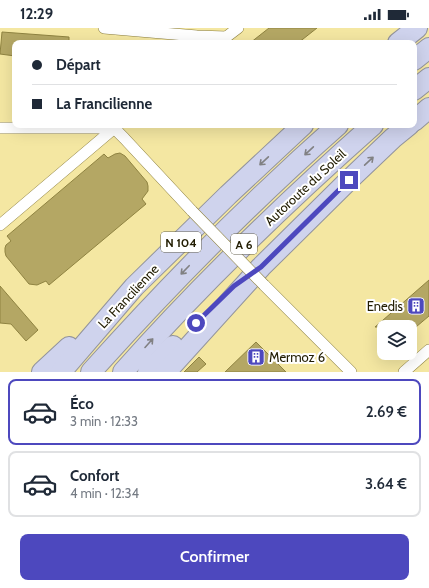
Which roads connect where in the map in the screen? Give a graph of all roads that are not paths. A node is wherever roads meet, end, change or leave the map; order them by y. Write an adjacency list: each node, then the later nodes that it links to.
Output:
1 (104, 28): 4 (street)
2 (238, 28): 5 (street)
3 (417, 28): 6 (highway)
4 (198, 32): 5 (street)
5 (223, 40)
6 (402, 40)
7 (429, 48): 8 (highway)
8 (417, 58)
9 (429, 78): 10 (highway)
10 (417, 88)
11 (429, 108): 12 (highway)
12 (417, 118)
13 (0, 128): 14 (street)
14 (12, 128)
15 (115, 128): 21 (street)
16 (117, 128): 22 (street, bridge)
17 (300, 128): 23 (highway, La Francilienne / N 104, one-way to 23)
18 (335, 128): 27 (highway, Autoroute du Soleil / A 6, one-way to 27)
19 (370, 128): 28 (highway, Autoroute du Soleil / A 6, one-way to 19)
20 (405, 128): 22 (highway, one-way to 20)
21 (0, 225)
22 (263, 276): 29 (highway); 30 (highway); 31 (street)
23 (134, 287): 25 (highway); 26 (highway, La Francilienne / N 104)
24 (429, 350): 32 (street)
25 (42, 372)
26 (61, 372)
27 (91, 372)
28 (123, 372)
29 (148, 372)
30 (166, 372)
31 (351, 372)
32 (404, 372)

